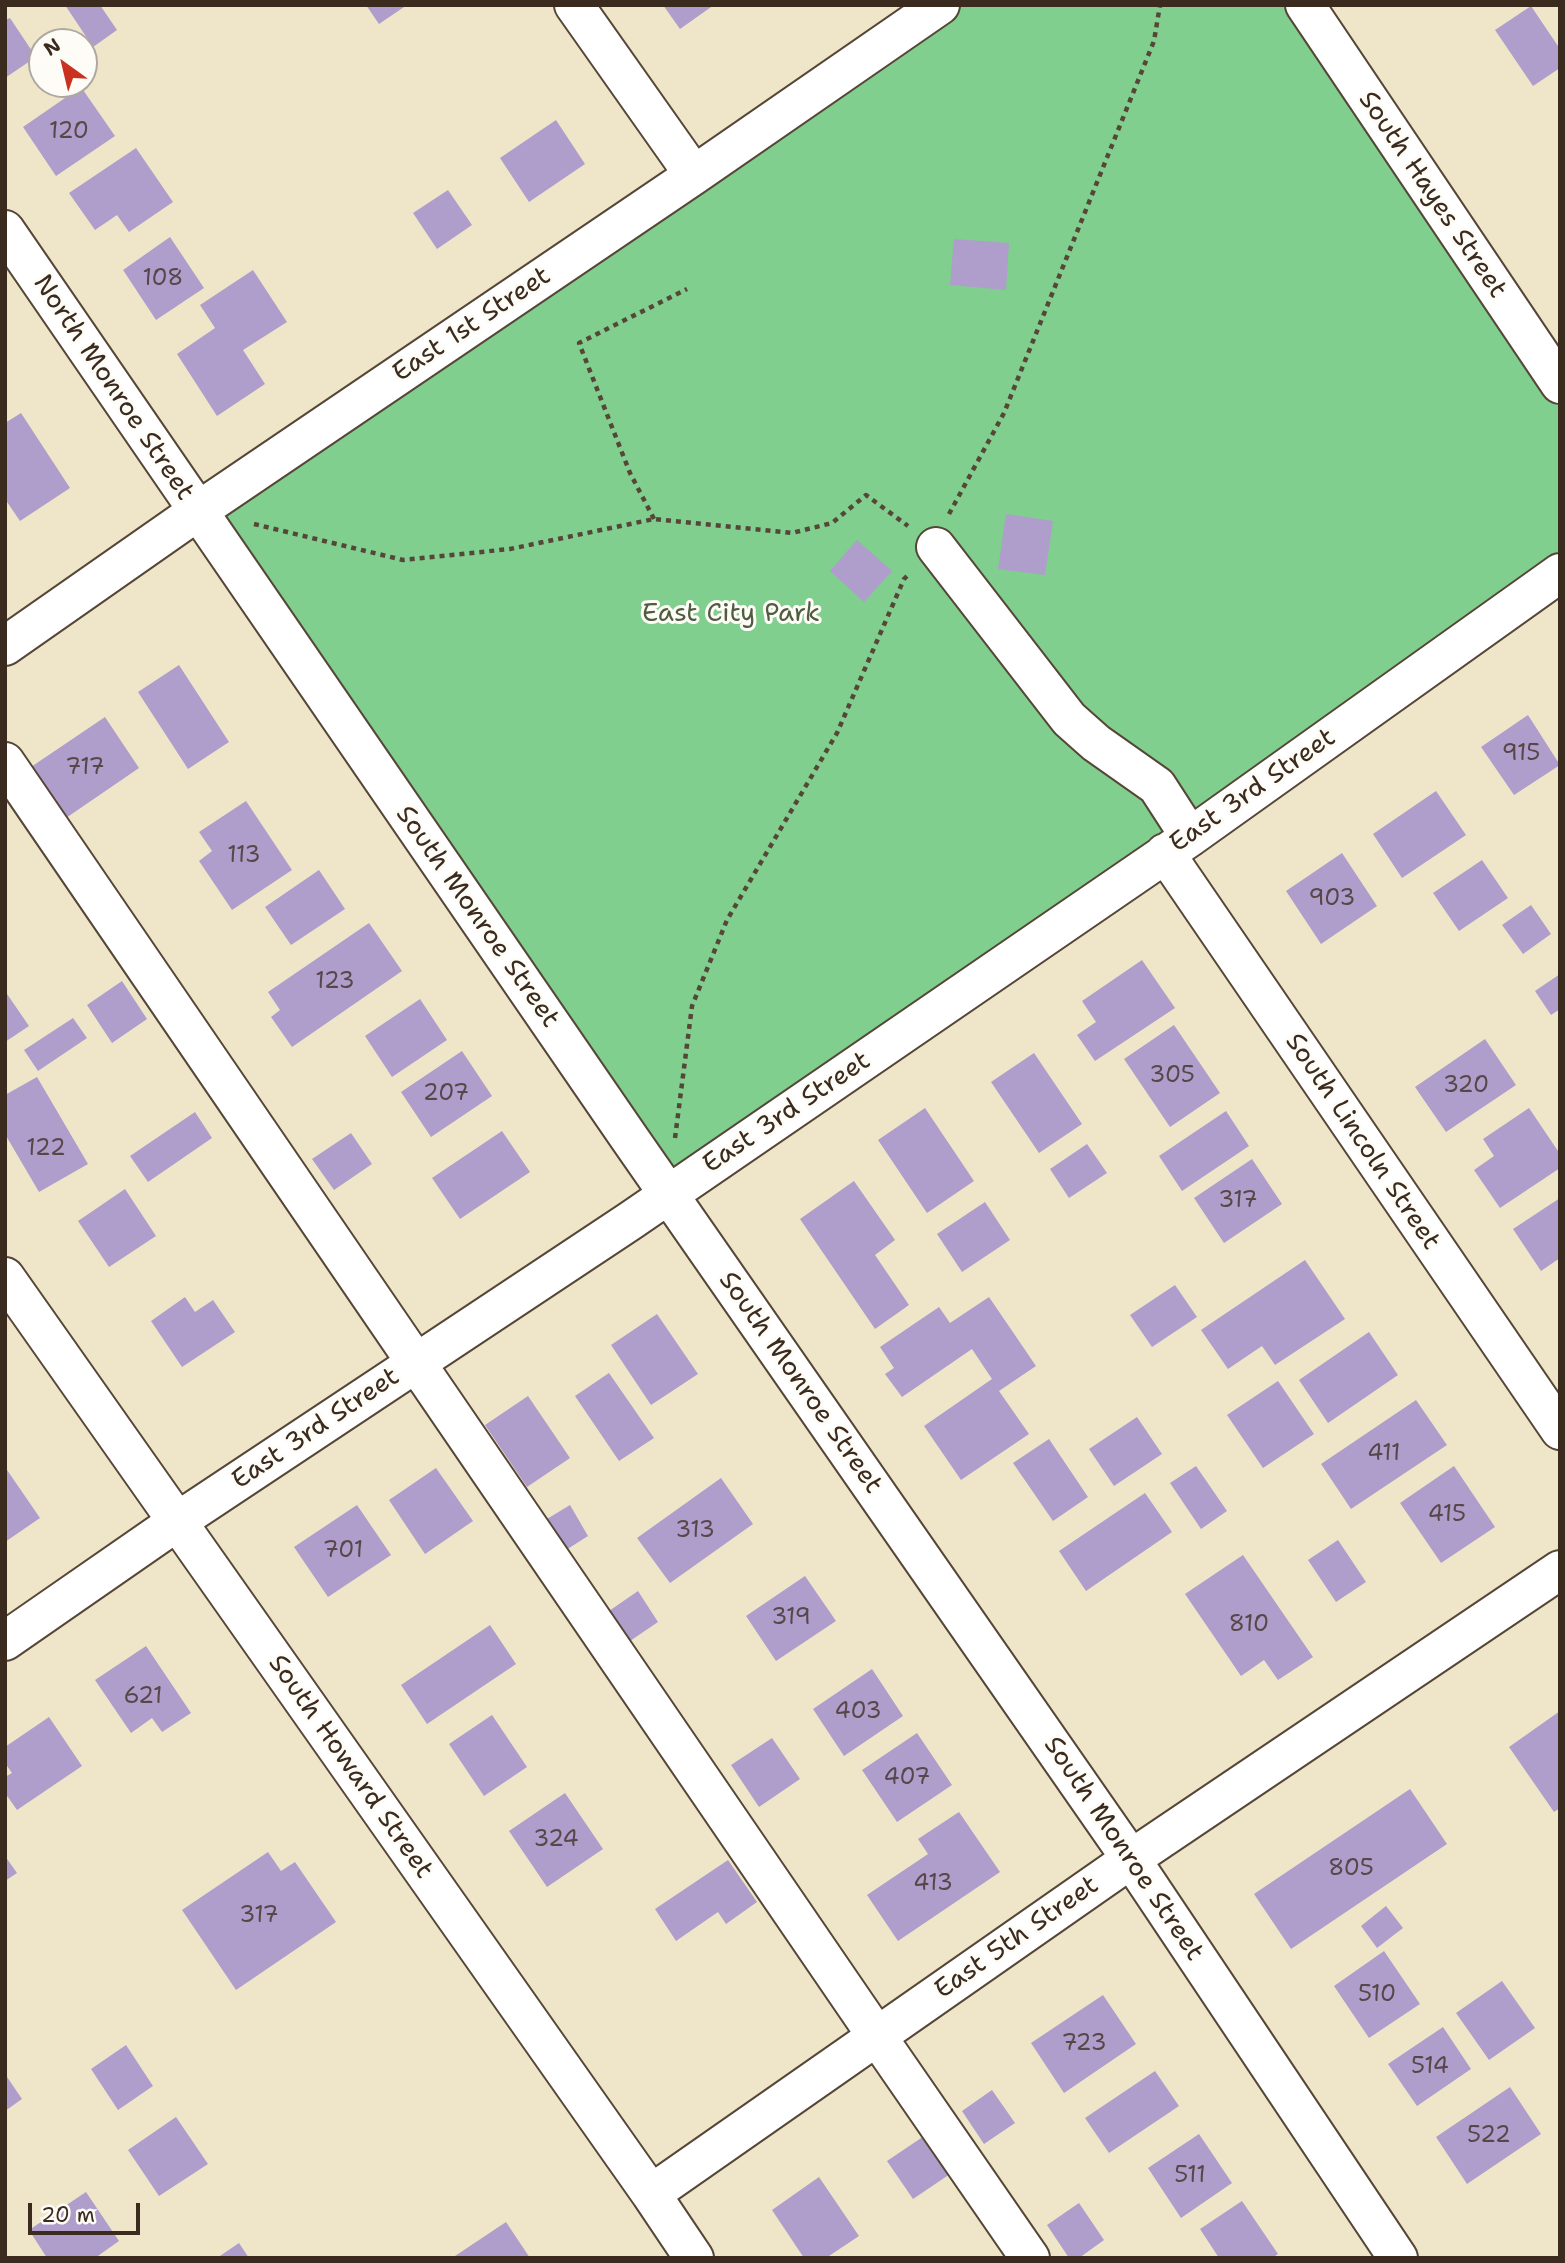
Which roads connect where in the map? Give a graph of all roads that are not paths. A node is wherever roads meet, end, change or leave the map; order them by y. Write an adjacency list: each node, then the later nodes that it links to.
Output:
1 (574, 5): 4 (street)
2 (940, 5): 4 (street, East 1st Street)
3 (1305, 5): 6 (street, South Hayes Street)
4 (694, 175): 7 (street, East 1st Street)
5 (5, 230): 7 (street, North Monroe Street)
6 (1560, 384)
7 (198, 511): 10 (street, East 1st Street); 13 (street, South Monroe Street)
8 (936, 547): 12 (street, South Lincoln Street)
9 (1560, 573): 12 (street, East 3rd Street)
10 (5, 646)
11 (5, 762): 15 (street)
12 (1177, 845): 13 (street, East 3rd Street); 16 (street, South Lincoln Street)
13 (668, 1194): 15 (street, East 3rd Street); 20 (street, South Monroe Street)
14 (5, 1277): 17 (street, South Howard Street)
15 (416, 1362): 17 (street, East 3rd Street); 21 (street)
16 (1560, 1430)
17 (178, 1521): 19 (street, East 3rd Street); 22 (street, South Howard Street)
18 (1560, 1570): 20 (street, East 5th Street)
19 (5, 1641)
20 (1131, 1859): 21 (street, East 5th Street); 25 (street, South Monroe Street)
21 (876, 2035): 22 (street, East 5th Street); 24 (street)
22 (651, 2194): 23 (street, South Howard Street)
23 (694, 2258)
24 (1030, 2258)
25 (1398, 2258)

